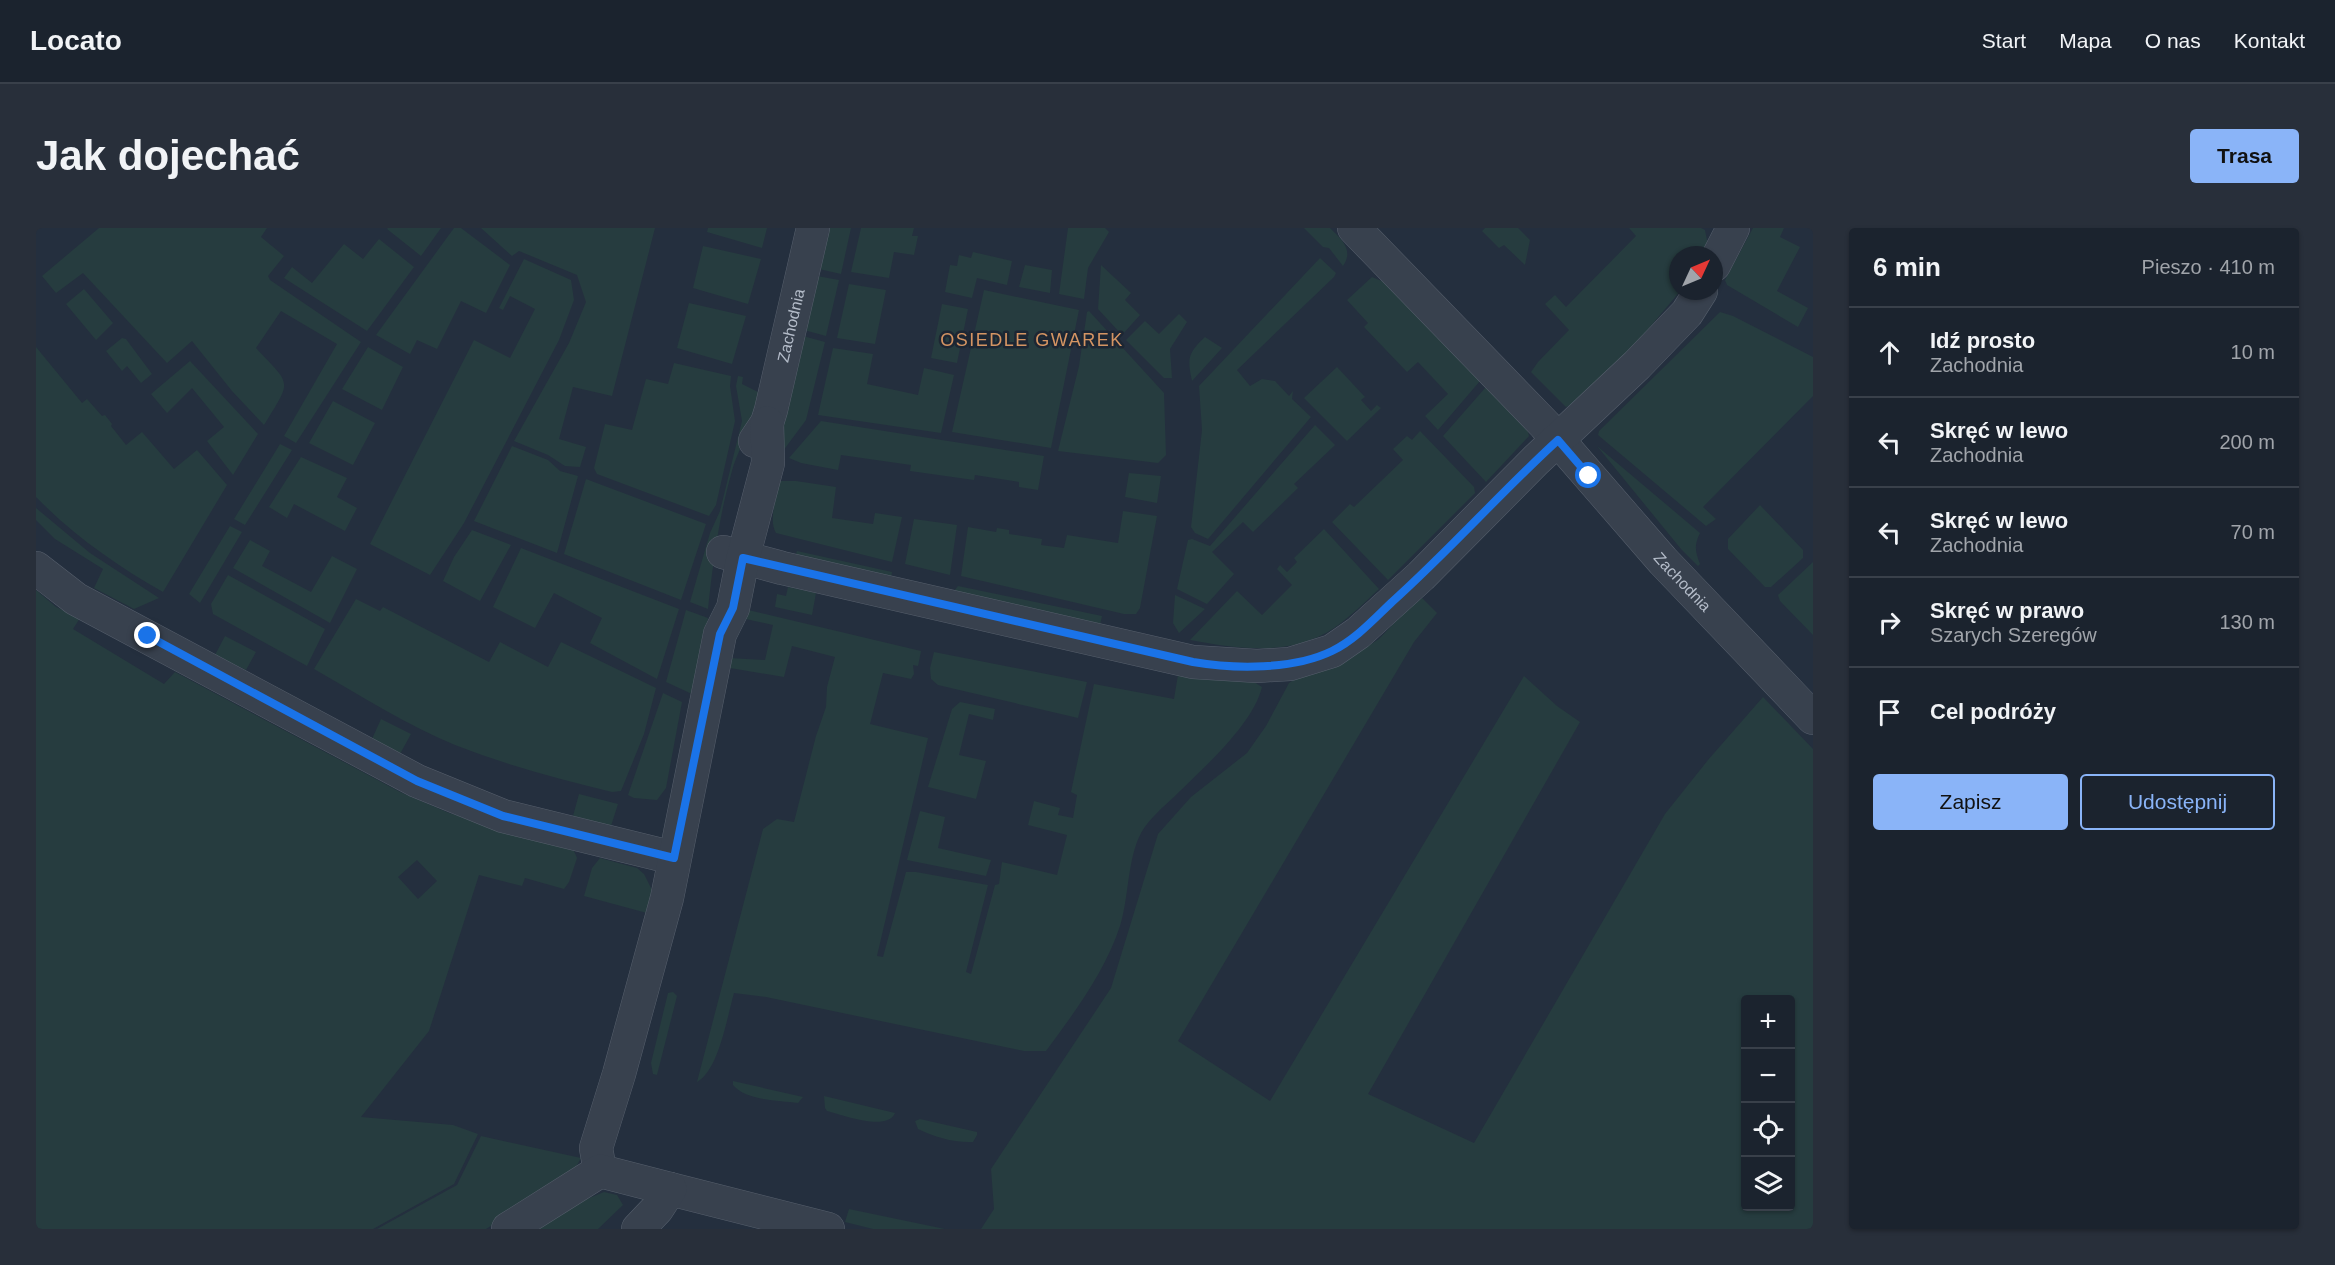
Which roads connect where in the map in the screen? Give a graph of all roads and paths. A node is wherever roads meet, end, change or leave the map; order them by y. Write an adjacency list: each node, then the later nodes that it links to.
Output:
1 (813, 228): 7 (street, Zachodnia)
2 (1354, 228): 6 (street, Zachodnia)
3 (1732, 228): 4 (street)
4 (1723, 246)
5 (1695, 300): 6 (street)
6 (1558, 440): 7 (street); 9 (street, Zachodnia)
7 (733, 555): 10 (street, Zachodnia)
8 (36, 568): 10 (street)
9 (1813, 718)
10 (674, 858): 11 (street, Zachodnia)
11 (600, 1171): 12 (street); 13 (street)
12 (670, 1189): 14 (street); 15 (street)
13 (508, 1229)
14 (638, 1229)
15 (828, 1229)

